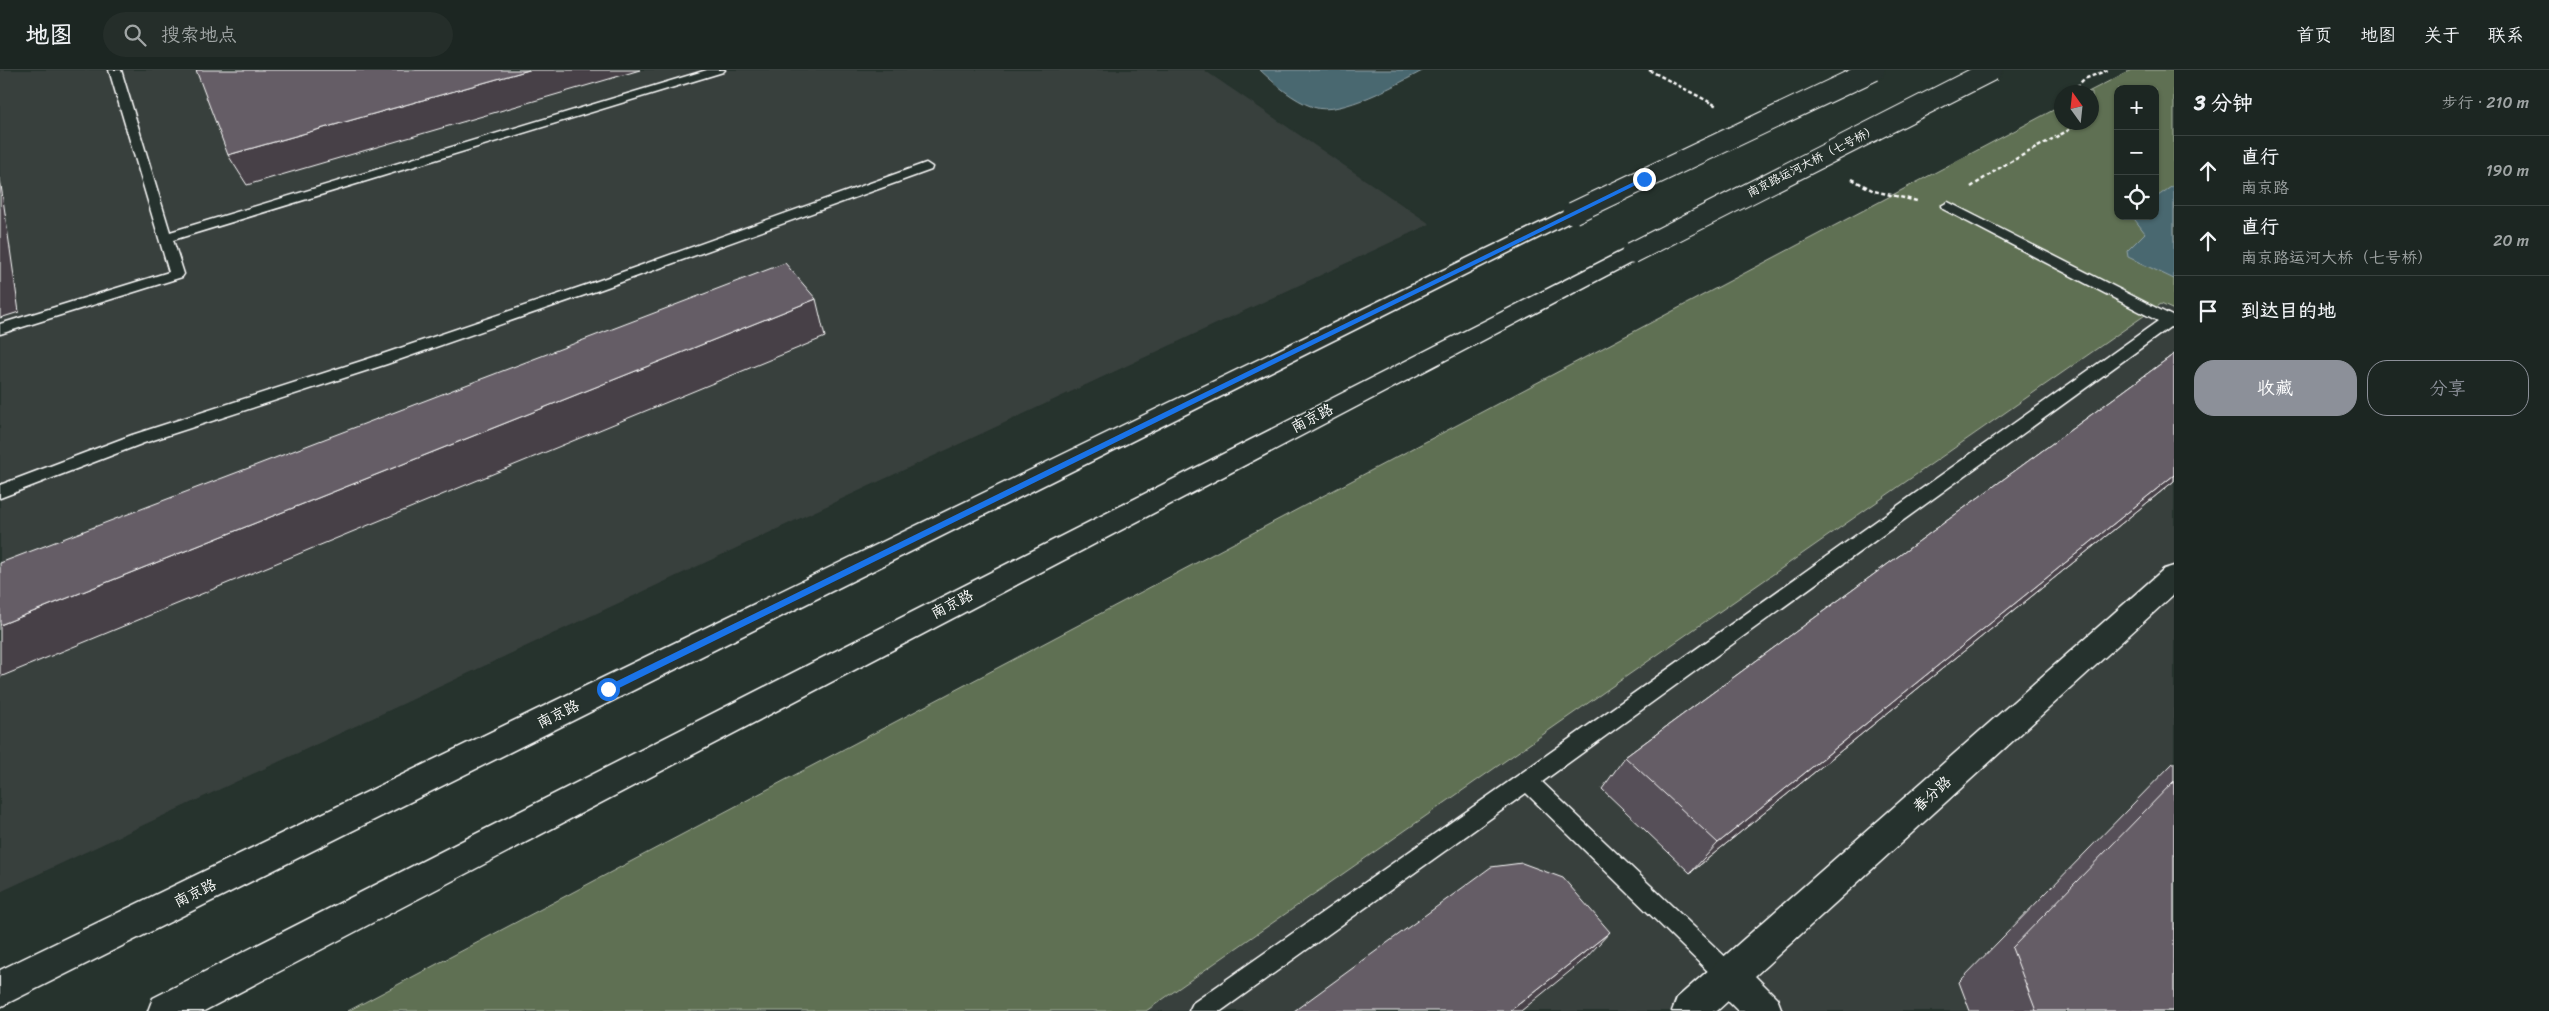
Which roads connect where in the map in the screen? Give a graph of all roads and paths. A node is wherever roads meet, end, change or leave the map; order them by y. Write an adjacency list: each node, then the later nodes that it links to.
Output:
1 (115, 70): 9 (lane)
2 (719, 70): 9 (lane)
3 (1874, 70): 17 (main road, 南京路, bridge)
4 (1992, 70): 10 (main road, 南京路运河大桥（七号桥）, bridge)
5 (2108, 70): 6 (path)
6 (2076, 85)
7 (926, 167): 13 (lane)
8 (1948, 206): 11 (lane)
9 (165, 238): 12 (lane)
10 (1632, 253): 18 (main road, 南京路)
11 (2171, 322): 15 (lane)
12 (0, 329)
13 (0, 492)
14 (2174, 577): 16 (main road, 春分路)
15 (1527, 781): 16 (lane); 19 (lane)
16 (1729, 976): 20 (main road, 春分路); 21 (main road)
17 (0, 989)
18 (166, 1011)
19 (1201, 1011)
20 (1690, 1011)
21 (1764, 1011)

